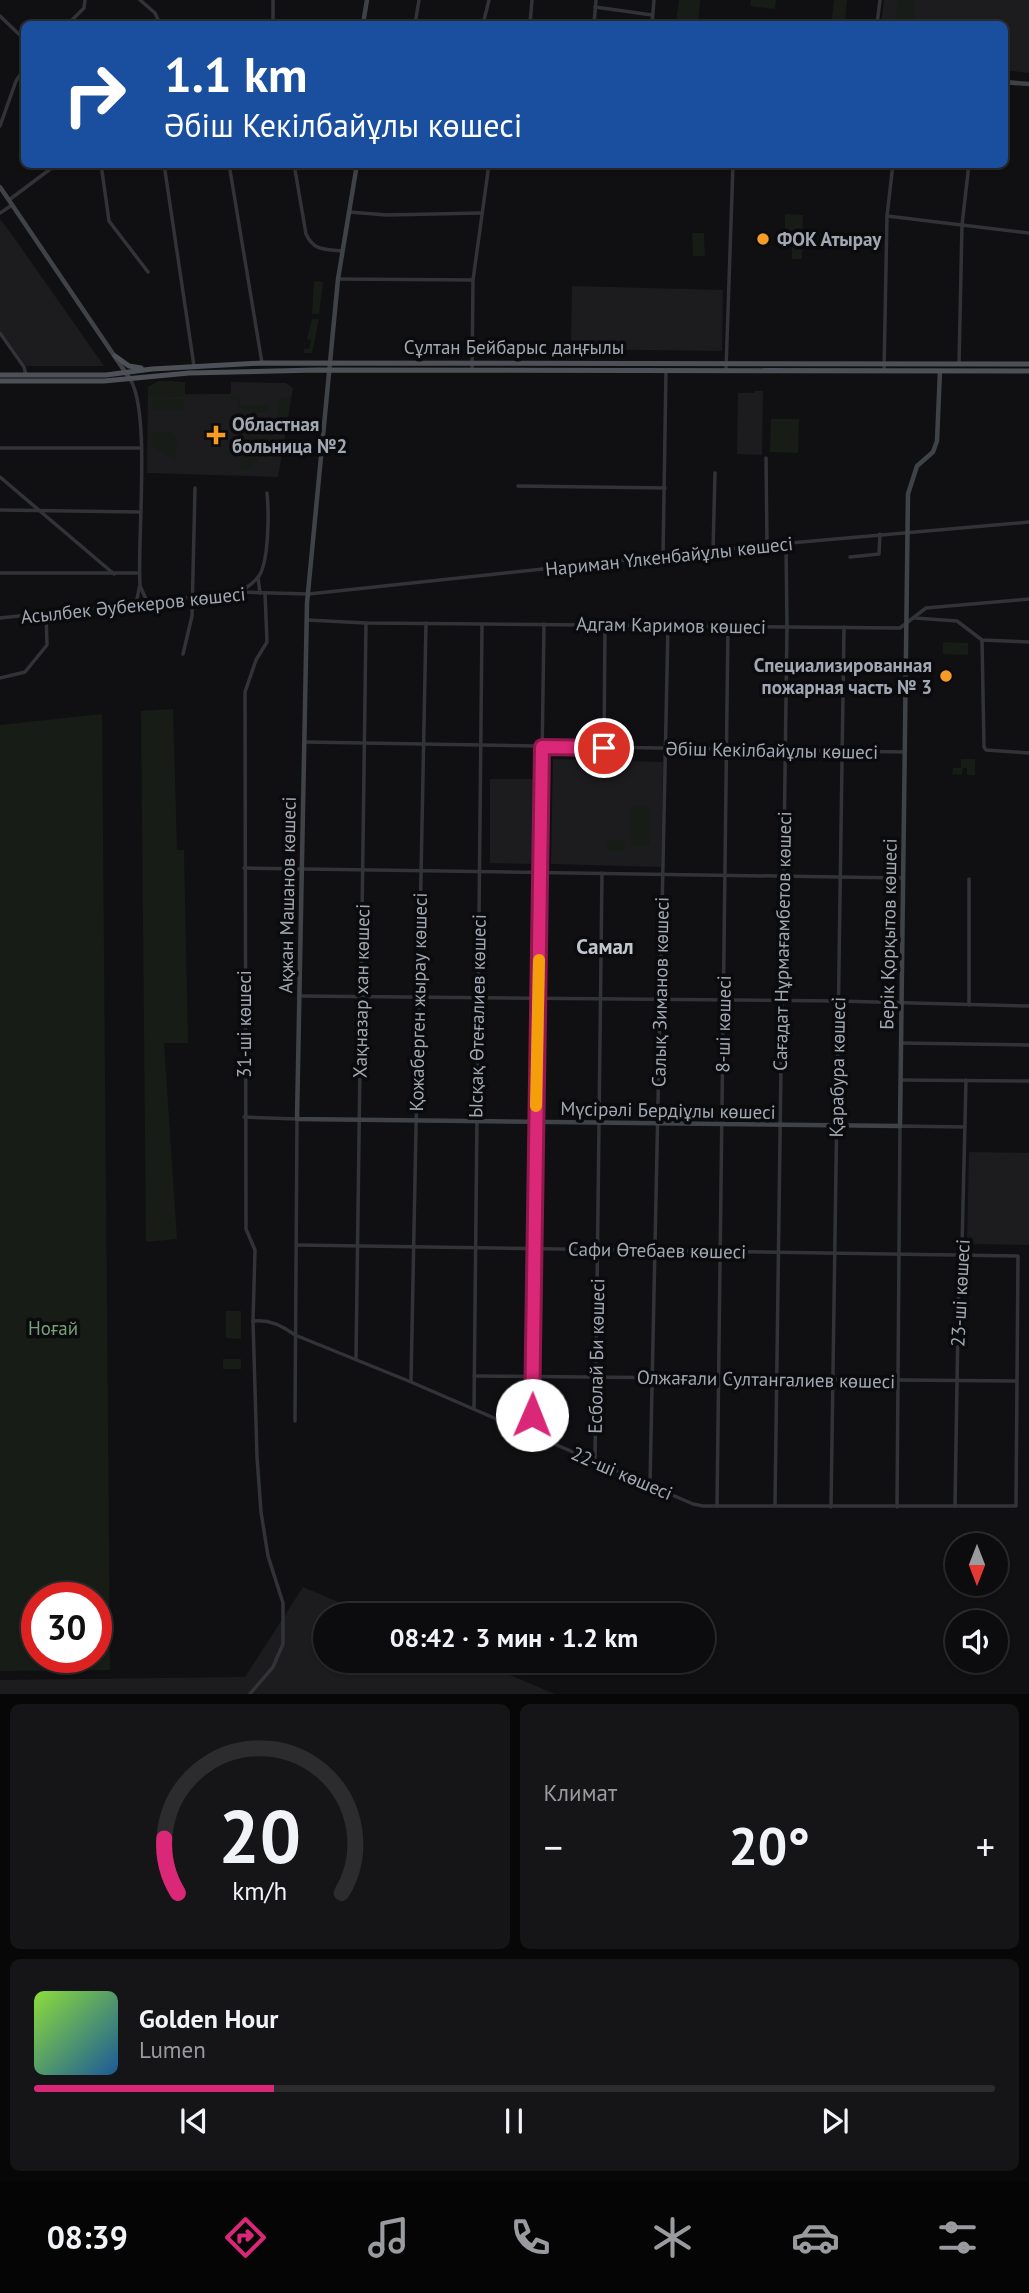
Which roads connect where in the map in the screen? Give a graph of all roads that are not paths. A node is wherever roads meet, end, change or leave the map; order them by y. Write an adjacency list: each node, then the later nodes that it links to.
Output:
1 (140, 0): 15 (street)
2 (273, 0): 16 (street)
3 (367, 0): 17 (street)
4 (419, 0): 18 (street)
5 (489, 0): 19 (street)
6 (532, 0): 20 (street)
7 (596, 0): 11 (street)
8 (654, 0): 12 (street)
9 (880, 0): 23 (street)
10 (85, 1): 14 (street)
11 (595, 7): 12 (street); 21 (street)
12 (652, 15): 22 (street)
13 (0, 16): 24 (street)
14 (71, 21)
15 (159, 21)
16 (273, 21)
17 (364, 21)
18 (416, 21)
19 (485, 21)
20 (530, 21)
21 (594, 21)
22 (652, 21)
23 (877, 21)
24 (21, 36)
25 (21, 74): 27 (street)
26 (21, 78): 27 (street)
27 (16, 81): 30 (street)
28 (1008, 82): 29 (street)
29 (1029, 84)
30 (0, 126)
31 (52, 168): 42 (street)
32 (102, 168): 50 (street)
33 (165, 168): 60 (street)
34 (230, 168): 56 (street)
35 (295, 168): 49 (street)
36 (356, 168): 43 (street, Ақжан Машанов көшесі)
37 (488, 168): 45 (street)
38 (733, 168): 55 (street)
39 (893, 168): 46 (street)
40 (968, 168): 47 (street)
41 (0, 187): 42 (street)
42 (10, 202): 44 (street); 54 (street)
43 (349, 212): 45 (street); 49 (street, Ақжан Машанов көшесі)
44 (0, 213)
45 (481, 213): 52 (street)
46 (887, 216): 47 (street); 57 (street)
47 (961, 225): 48 (street); 58 (street)
48 (1029, 233)
49 (342, 251): 51 (street, Ақжан Машанов көшесі)
50 (148, 272)
51 (338, 279): 52 (street); 61 (street, Ақжан Машанов көшесі)
52 (473, 280): 62 (street)
53 (0, 333): 71 (street)
54 (115, 356): 63 (main road); 69 (street)
55 (726, 362): 57 (main road, Сұлтан Бейбарыс даңғылы); 62 (main road, Сұлтан Бейбарыс даңғылы); 65 (street)
56 (262, 363): 60 (main road, Сұлтан Бейбарыс даңғылы); 61 (main road, Сұлтан Бейбарыс даңғылы)
57 (884, 363): 58 (main road, Сұлтан Бейбарыс даңғылы); 66 (street)
58 (959, 364): 59 (main road, Сұлтан Бейбарыс даңғылы)
59 (1029, 364)
60 (194, 366): 63 (main road, Сұлтан Бейбарыс даңғылы)
61 (328, 366): 62 (main road, Сұлтан Бейбарыс даңғылы); 72 (main road, Сұлтан Бейбарыс даңғылы); 101 (street, Ақжан Машанов көшесі)
62 (472, 366): 64 (main road, Сұлтан Бейбарыс даңғылы)
63 (152, 369): 69 (main road, Сұлтан Бейбарыс даңғылы)
64 (666, 370): 65 (main road, Сұлтан Бейбарыс даңғылы); 81 (street)
65 (726, 370): 66 (main road, Сұлтан Бейбарыс даңғылы)
66 (884, 371): 67 (main road, Сұлтан Бейбарыс даңғылы)
67 (940, 371): 68 (main road, Сұлтан Бейбарыс даңғылы); 87 (street, Берік Қорқытов көшесі)
68 (1029, 371)
69 (126, 372): 71 (main road, Сұлтан Бейбарыс даңғылы); 72 (street)
70 (0, 375): 71 (main road, Сұлтан Бейбарыс даңғылы)
71 (26, 375)
72 (130, 379): 73 (main road, Сұлтан Бейбарыс даңғылы); 75 (street)
73 (0, 381)
74 (0, 448): 75 (street)
75 (141, 448): 85 (street)
76 (766, 458): 89 (street)
77 (715, 474): 91 (street)
78 (0, 477): 84 (street)
79 (518, 486): 81 (street)
80 (195, 488): 102 (street)
81 (665, 488): 92 (street)
82 (267, 493): 97 (street, 31-ші көшесі)
83 (0, 510): 84 (street)
84 (40, 510): 85 (street); 95 (street)
85 (140, 512): 96 (street)
86 (1029, 522): 87 (street, Нариман Үлкенбайұлы көшесі)
87 (907, 533): 88 (street, Нариман Үлкенбайұлы көшесі); 114 (street, Берік Қорқытов көшесі)
88 (880, 534): 90 (street, Нариман Үлкенбайұлы көшесі); 93 (street)
89 (767, 545): 90 (street, Нариман Үлкенбайұлы көшесі); 91 (street, Нариман Үлкенбайұлы көшесі)
90 (786, 545): 118 (street, Сағадат Нұрмағамбетов көшесі)
91 (713, 551): 92 (street, Нариман Үлкенбайұлы көшесі)
92 (663, 556): 101 (street, Нариман Үлкенбайұлы көшесі)
93 (850, 557)
94 (0, 573): 95 (street)
95 (114, 573): 96 (street)
96 (139, 573): 98 (street)
97 (258, 577): 99 (street); 100 (street, 31-ші көшесі)
98 (140, 584): 104 (street); 105 (street)
99 (240, 592): 100 (street, Асылбек Әубекеров көшесі); 102 (street, Асылбек Әубекеров көшесі)
100 (263, 593): 101 (street, Асылбек Әубекеров көшесі); 136 (street, 31-ші көшесі)
101 (309, 594): 109 (street, Ақжан Машанов көшесі)
102 (191, 598): 104 (street, Асылбек Әубекеров көшесі); 122 (street)
103 (1029, 599): 108 (street, Адгам Каримов көшесі)
104 (153, 602): 105 (street, Асылбек Әубекеров көшесі)
105 (136, 604): 106 (street, Асылбек Әубекеров көшесі)
106 (46, 613): 107 (street, Асылбек Әубекеров көшесі); 123 (street)
107 (0, 618)
108 (915, 618): 114 (street, Адгам Каримов көшесі); 120 (street)
109 (307, 620): 110 (street, Адгам Каримов көшесі); 124 (street, Ақжан Машанов көшесі)
110 (366, 623): 111 (street, Адгам Каримов көшесі); 125 (street, Хақназар хан көшесі)
111 (426, 623): 112 (street, Адгам Каримов көшесі); 126 (street, Қожаберген жырау көшесі)
112 (482, 624): 113 (street, Адгам Каримов көшесі); 127 (street, Ысқақ Өтеғалиев көшесі)
113 (544, 624): 115 (street, Адгам Каримов көшесі); 128 (street)
114 (905, 624): 119 (street, Адгам Каримов көшесі); 134 (street, Берік Қорқытов көшесі)
115 (605, 625): 116 (street, Адгам Каримов көшесі); 129 (street)
116 (668, 625): 117 (street, Адгам Каримов көшесі); 130 (street, Салық Зиманов көшесі)
117 (728, 626): 118 (street, Адгам Каримов көшесі); 131 (street, 8-шi көшесi)
118 (787, 626): 119 (street, Адгам Каримов көшесі); 132 (street, Сағадат Нұрмағамбетов көшесі)
119 (844, 627): 133 (street, Қарабура көшесі)
120 (982, 640): 121 (street); 135 (street)
121 (1029, 642)
122 (183, 654)
123 (0, 678)
124 (305, 742): 125 (street, Әбіш Кекілбайұлы көшесі); 137 (street, Ақжан Машанов көшесі)
125 (365, 743): 126 (street, Әбіш Кекілбайұлы көшесі); 138 (street, Хақназар хан көшесі)
126 (424, 744): 127 (street, Әбіш Кекілбайұлы көшесі); 139 (street, Қожаберген жырау көшесі)
127 (481, 745): 128 (street, Әбіш Кекілбайұлы көшесі); 140 (street, Ысқақ Өтеғалиев көшесі)
128 (542, 747): 129 (street, Әбіш Кекілбайұлы көшесі); 141 (street)
129 (604, 748): 130 (street, Әбіш Кекілбайұлы көшесі)
130 (666, 749): 131 (street, Әбіш Кекілбайұлы көшесі); 143 (street, Салық Зиманов көшесі)
131 (726, 750): 132 (street, Әбіш Кекілбайұлы көшесі); 144 (street, 8-шi көшесi)
132 (784, 751): 133 (street, Әбіш Кекілбайұлы көшесі); 145 (street, Сағадат Нұрмағамбетов көшесі)
133 (842, 751): 134 (street, Әбіш Кекілбайұлы көшесі); 146 (street, Қарабура көшесі)
134 (904, 752): 147 (street, Берік Қорқытов көшесі)
135 (1029, 753)
136 (244, 868): 137 (street); 167 (street, 31-ші көшесі)
137 (301, 869): 138 (street); 149 (street, Ақжан Машанов көшесі)
138 (363, 870): 139 (street); 150 (street, Хақназар хан көшесі)
139 (421, 871): 140 (street); 151 (street, Қожаберген жырау көшесі)
140 (479, 872): 141 (street); 152 (street, Ысқақ Өтеғалиев көшесі)
141 (540, 873): 142 (street); 153 (street)
142 (602, 873): 143 (street); 154 (street, Есболай Би көшесі)
143 (663, 874): 144 (street); 155 (street, Салық Зиманов көшесі)
144 (725, 875): 145 (street); 156 (street, 8-шi көшесi)
145 (783, 876): 146 (street); 157 (street, Сағадат Нұрмағамбетов көшесі)
146 (840, 877): 147 (street); 158 (street, Қарабура көшесі)
147 (902, 878): 159 (street, Берік Қорқытов көшесі)
148 (969, 879): 160 (street)
149 (299, 996): 150 (street); 168 (street, Ақжан Машанов көшесі)
150 (361, 997): 151 (street); 169 (street, Хақназар хан көшесі)
151 (418, 997): 152 (street); 170 (street, Қожаберген жырау көшесі)
152 (477, 998): 153 (street); 171 (street, Ысқақ Өтеғалиев көшесі)
153 (538, 999): 154 (street); 172 (street)
154 (600, 999): 155 (street); 173 (street, Есболай Би көшесі)
155 (660, 1000): 156 (street); 174 (street, Салық Зиманов көшесі)
156 (723, 1000): 157 (street); 175 (street, 8-шi көшесi)
157 (781, 1001): 158 (street); 176 (street, Сағадат Нұрмағамбетов көшесі)
158 (838, 1001): 159 (street); 177 (street, Қарабура көшесі)
159 (902, 1003): 160 (street); 162 (street, Берік Қорқытов көшесі)
160 (969, 1005): 161 (street)
161 (1029, 1006)
162 (901, 1043): 163 (street); 164 (street, Берік Қорқытов көшесі)
163 (1029, 1045)
164 (901, 1080): 165 (street); 178 (street, Берік Қорқытов көшесі)
165 (966, 1080): 166 (street); 179 (street, 23-шi көшесi)
166 (1029, 1081)
167 (244, 1117): 168 (street, Мүсірәлі Бердіұлы көшесі); 192 (street, 31-ші көшесі)
168 (297, 1119): 169 (street, Мүсірәлі Бердіұлы көшесі); 180 (street, Ақжан Машанов көшесі)
169 (359, 1121): 170 (street, Мүсірәлі Бердіұлы көшесі); 181 (street, Хақназар хан көшесі)
170 (416, 1121): 171 (street, Мүсірәлі Бердіұлы көшесі); 182 (street, Қожаберген жырау көшесі)
171 (476, 1122): 172 (street, Мүсірәлі Бердіұлы көшесі); 183 (street, Ысқақ Өтеғалиев көшесі)
172 (536, 1122): 173 (street, Мүсірәлі Бердіұлы көшесі); 184 (street)
173 (599, 1123): 174 (street, Мүсірәлі Бердіұлы көшесі); 185 (street, Есболай Би көшесі)
174 (658, 1124): 175 (street, Мүсірәлі Бердіұлы көшесі); 186 (street, Салық Зиманов көшесі)
175 (721, 1124): 176 (street, Мүсірәлі Бердіұлы көшесі); 187 (street, 8-шi көшесi)
176 (779, 1125): 177 (street, Мүсірәлі Бердіұлы көшесі); 188 (street, Сағадат Нұрмағамбетов көшесі)
177 (837, 1125): 178 (street, Мүсірәлі Бердіұлы көшесі); 189 (street, Қарабура көшесі)
178 (900, 1126): 179 (street, Мүсірәлі Бердіұлы көшесі); 190 (street, Берік Қорқытов көшесі)
179 (965, 1127): 191 (street, 23-шi көшесi)
180 (297, 1245): 181 (street, Сафи Өтебаев көшесі); 193 (street, Ақжан Машанов көшесі)
181 (358, 1246): 182 (street, Сафи Өтебаев көшесі); 194 (street, Хақназар хан көшесі)
182 (414, 1246): 183 (street, Сафи Өтебаев көшесі); 205 (street, Қожаберген жырау көшесі)
183 (474, 1247): 184 (street, Сафи Өтебаев көшесі); 195 (street, Ысқақ Өтеғалиев көшесі)
184 (534, 1248): 185 (street, Сафи Өтебаев көшесі); 196 (street)
185 (597, 1249): 186 (street, Сафи Өтебаев көшесі); 197 (street, Есболай Би көшесі)
186 (655, 1250): 187 (street, Сафи Өтебаев көшесі); 198 (street, Салық Зиманов көшесі)
187 (719, 1251): 188 (street, Сафи Өтебаев көшесі); 199 (street, 8-шi көшесi)
188 (777, 1251): 189 (street, Сафи Өтебаев көшесі); 200 (street, Сағадат Нұрмағамбетов көшесі)
189 (835, 1252): 190 (street, Сафи Өтебаев көшесі); 201 (street, Қарабура көшесі)
190 (899, 1253): 191 (street, Сафи Өтебаев көшесі); 202 (street, Берік Қорқытов көшесі)
191 (960, 1255): 203 (street, 23-шi көшесi); 204 (street, Сафи Өтебаев көшесі)
192 (253, 1321): 193 (street, 22-ші көшесі); 216 (street, 31-ші көшесі)
193 (295, 1335): 194 (street, 22-ші көшесі); 207 (street, Ақжан Машанов көшесі)
194 (356, 1359): 205 (street, 22-ші көшесі)
195 (474, 1376): 196 (street, Олжағали Султангалиев көшесі); 206 (street, Ысқақ Өтеғалиев көшесі)
196 (532, 1376): 197 (street, Олжағали Султангалиев көшесі); 208 (street)
197 (596, 1377): 198 (street, Олжағали Султангалиев көшесі); 209 (street, Есболай Би көшесі)
198 (652, 1378): 199 (street, Олжағали Султангалиев көшесі); 210 (street, Салық Зиманов көшесі)
199 (718, 1379): 200 (street, Олжағали Султангалиев көшесі); 212 (street, 8-шi көшесi)
200 (775, 1380): 201 (street, Олжағали Султангалиев көшесі); 211 (street, Сағадат Нұрмағамбетов көшесі)
201 (833, 1380): 202 (street, Олжағали Султангалиев көшесі); 214 (street, Қарабура көшесі)
202 (898, 1381): 203 (street, Олжағали Султангалиев көшесі); 215 (street, Берік Қорқытов көшесі)
203 (957, 1381): 204 (street, Олжағали Султангалиев көшесі); 213 (street, 23-шi көшесi)
204 (1016, 1381): 213 (street, 22-ші көшесі)
205 (411, 1382): 206 (street, 22-ші көшесі)
206 (474, 1409): 208 (street, 22-ші көшесі)
207 (295, 1421)
208 (532, 1434): 209 (street, 22-ші көшесі)
209 (595, 1460): 210 (street, 22-ші көшесі)
210 (650, 1484): 212 (street, 22-ші көшесі)
211 (775, 1505): 212 (street, 22-ші көшесі); 214 (street, 22-ші көшесі)
212 (717, 1506)
213 (955, 1506): 215 (street, 22-ші көшесі)
214 (831, 1507): 215 (street, 22-ші көшесі)
215 (897, 1507)
216 (250, 1694)

